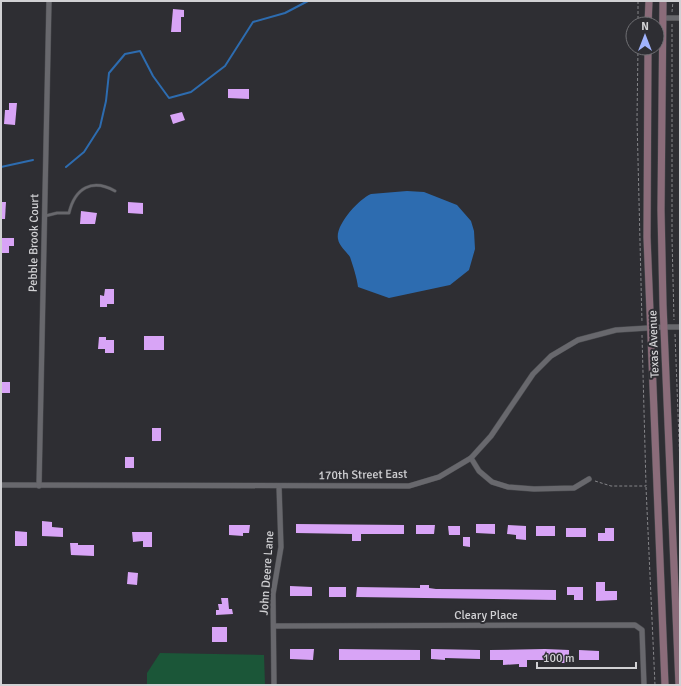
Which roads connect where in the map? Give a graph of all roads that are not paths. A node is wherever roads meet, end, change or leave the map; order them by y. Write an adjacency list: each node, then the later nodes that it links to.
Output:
1 (50, 1): 11 (street, Pebble Brook Court)
2 (649, 1): 4 (main road)
3 (663, 1): 5 (main road, Texas Avenue)
4 (648, 16)
5 (663, 16)
6 (665, 18): 7 (street)
7 (680, 18)
8 (648, 56): 14 (main road, Texas Avenue)
9 (663, 56): 12 (main road, Texas Avenue)
10 (115, 191): 11 (lane)
11 (45, 216): 18 (street, Pebble Brook Court)
12 (664, 326): 13 (street, 170th Street East); 14 (street, 170th Street East); 24 (main road, Texas Avenue)
13 (677, 327)
14 (650, 328): 15 (street, 170th Street East); 23 (main road, Texas Avenue)
15 (471, 458): 16 (street); 19 (street, 170th Street East)
16 (589, 479)
17 (1, 485): 18 (street, 170th Street East)
18 (38, 486): 19 (street, 170th Street East)
19 (279, 486): 20 (street, John Deere Lane)
20 (274, 626): 21 (street, John Deere Lane); 22 (street, Cleary Place)
21 (274, 685)
22 (644, 685)
23 (665, 685)
24 (679, 685)

